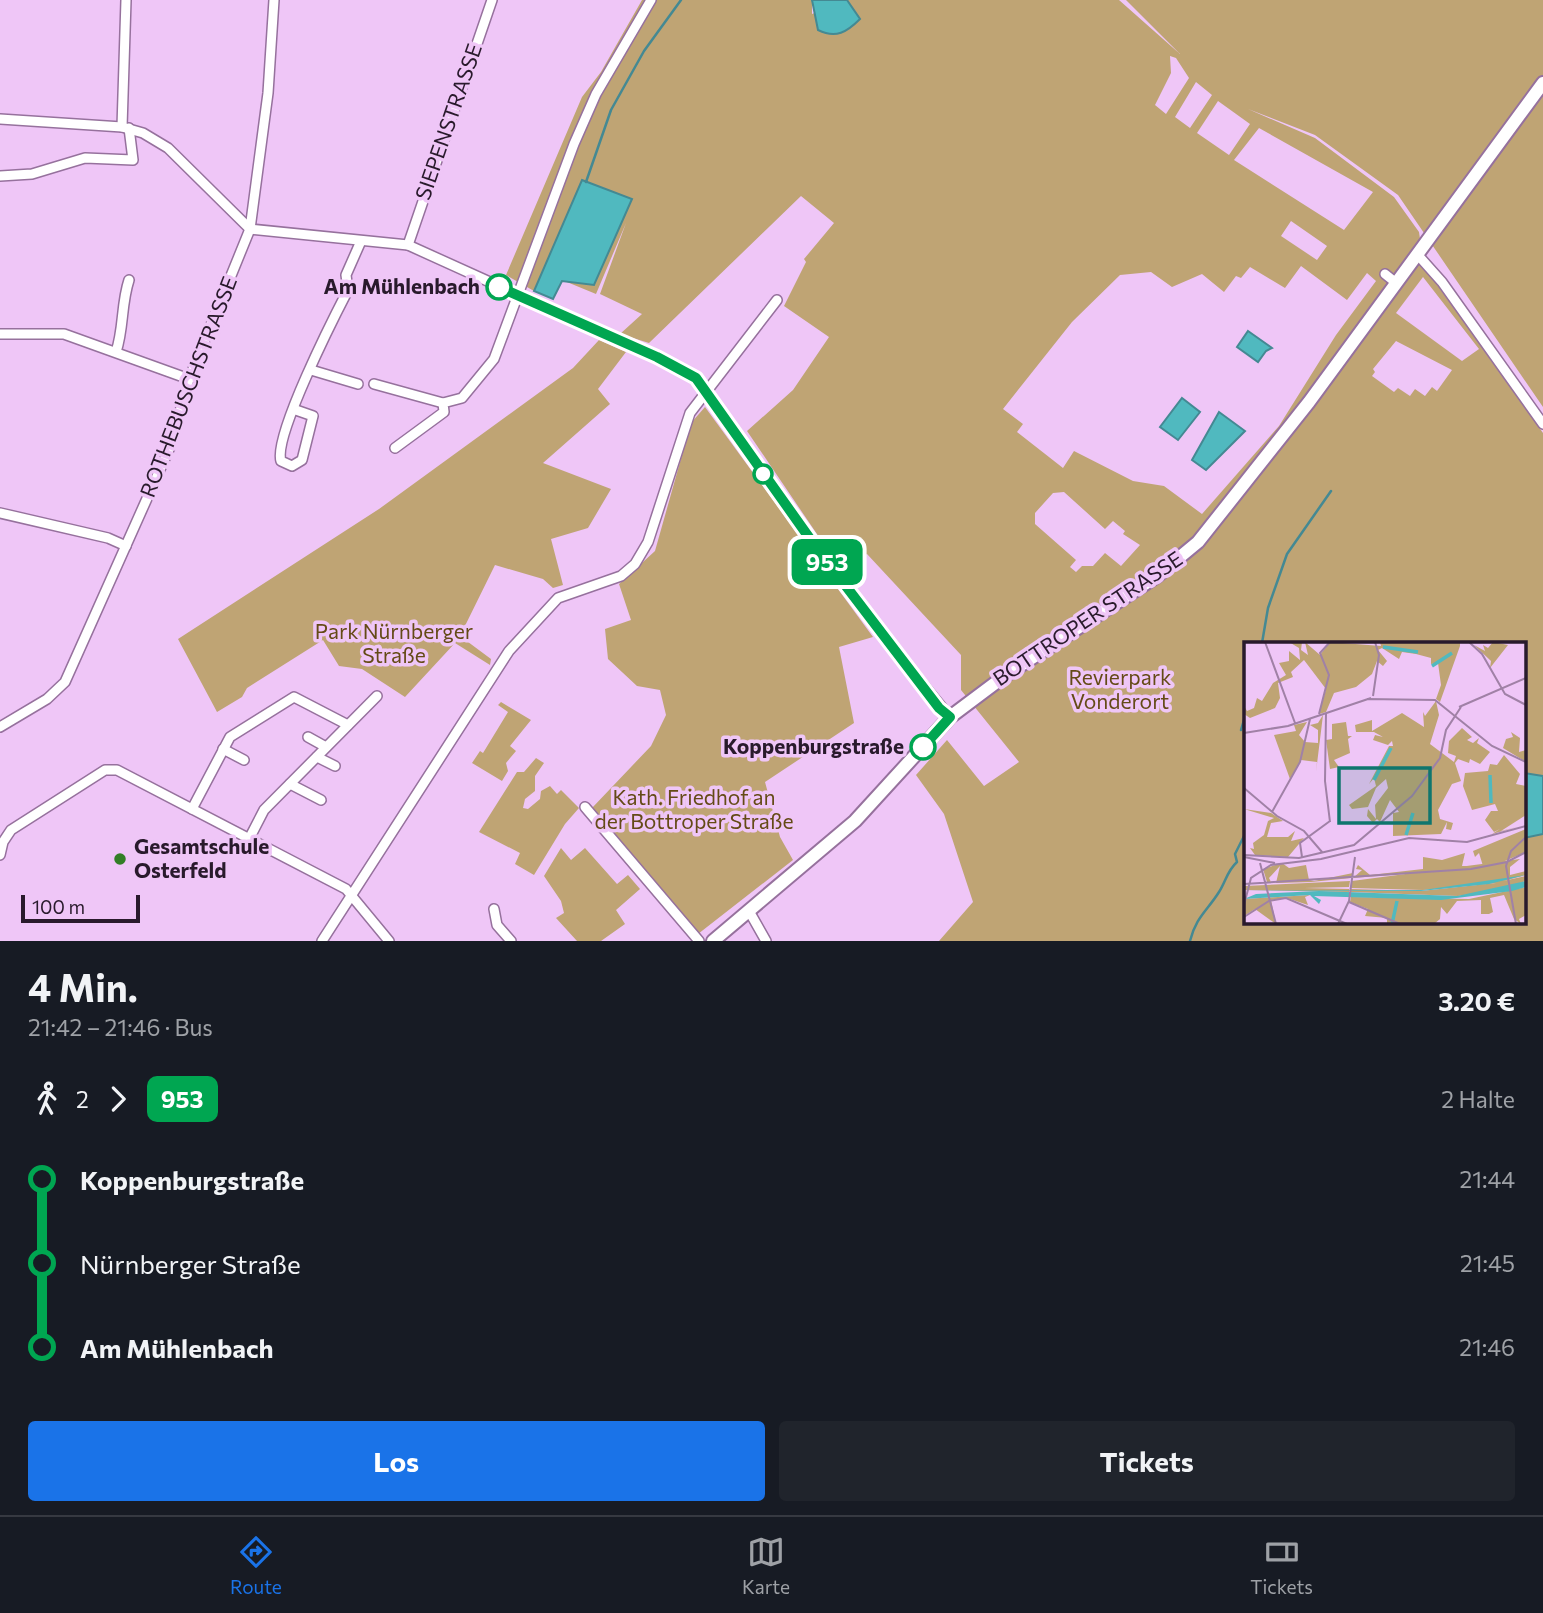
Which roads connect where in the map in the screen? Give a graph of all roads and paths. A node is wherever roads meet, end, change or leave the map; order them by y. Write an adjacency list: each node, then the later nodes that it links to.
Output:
1 (125, 0): 7 (street)
2 (274, 0): 9 (street, ROTHEBUSCHSTRASSE)
3 (492, 0): 11 (street, SIEPENSTRASSE)
4 (651, 0): 14 (street)
5 (1543, 83): 12 (main road, BOTTROPER STRASSE)
6 (0, 119): 7 (street)
7 (125, 128): 8 (street); 9 (street)
8 (0, 176)
9 (250, 229): 10 (street); 19 (street, ROTHEBUSCHSTRASSE)
10 (360, 241): 11 (street); 18 (street)
11 (408, 245): 14 (street)
12 (1417, 254): 25 (street); 30 (main road, BOTTROPER STRASSE)
13 (129, 280): 17 (street)
14 (518, 295): 22 (street); 23 (street)
15 (777, 300): 22 (street)
16 (0, 334): 17 (street)
17 (116, 352): 19 (street)
18 (311, 370): 20 (street); 24 (street)
19 (189, 379): 28 (street, ROTHEBUSCHSTRASSE)
20 (358, 384)
21 (374, 384): 23 (street)
22 (705, 393): 30 (street); 45 (street)
23 (443, 403): 26 (street)
24 (293, 409): 24 (street)
25 (1543, 424)
26 (396, 448)
27 (0, 513): 28 (street)
28 (126, 546): 32 (street, ROTHEBUSCHSTRASSE)
29 (377, 696): 31 (street)
30 (950, 717): 47 (main road, BOTTROPER STRASSE)
31 (348, 725): 34 (street); 35 (street)
32 (0, 727)
33 (307, 737): 34 (street)
34 (326, 747): 36 (street)
35 (223, 749): 37 (street); 42 (street)
36 (317, 757): 38 (street); 39 (street)
37 (244, 760)
38 (335, 766)
39 (290, 783): 40 (street); 43 (street)
40 (321, 800)
41 (586, 807): 51 (street)
42 (192, 809): 43 (street); 44 (street)
43 (249, 839): 45 (street)
44 (0, 855)
45 (352, 893): 48 (street); 49 (street)
46 (494, 909): 50 (street)
47 (749, 911): 52 (main road, BOTTROPER STRASSE); 53 (street)
48 (322, 941)
49 (389, 941)
50 (511, 941)
51 (699, 941)
52 (713, 941)
53 (766, 941)

